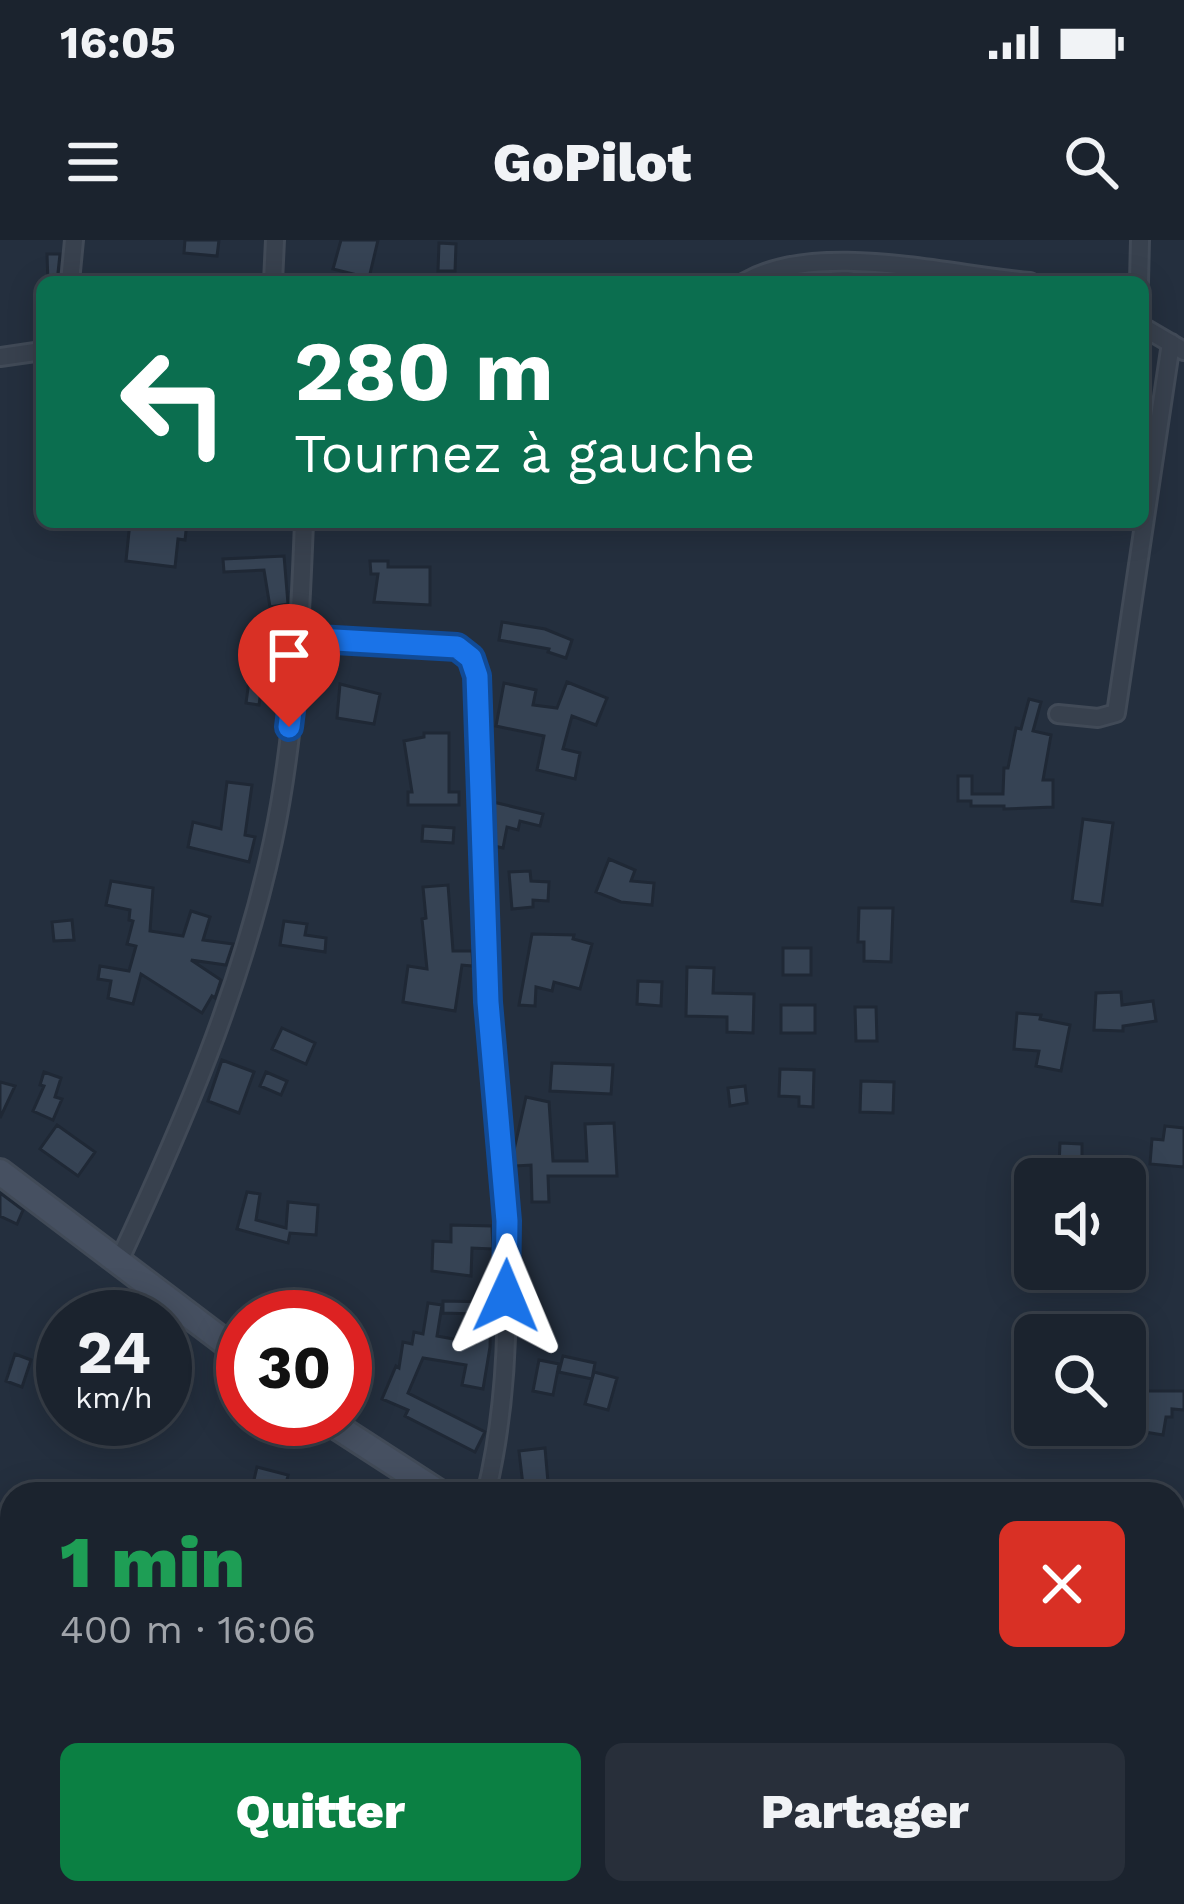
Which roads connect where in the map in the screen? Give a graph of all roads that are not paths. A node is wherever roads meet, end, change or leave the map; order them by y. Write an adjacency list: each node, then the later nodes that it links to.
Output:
1 (74, 240): 4 (street)
2 (275, 240): 5 (street)
3 (1140, 240): 8 (street)
4 (71, 276)
5 (273, 276)
6 (760, 276): 7 (street)
7 (974, 276)
8 (1139, 276)
9 (1149, 331): 10 (street)
10 (1178, 347): 13 (street)
11 (36, 352): 12 (street)
12 (0, 357)
13 (1149, 518)
14 (304, 528): 16 (street)
15 (1147, 528): 17 (street)
16 (300, 638): 19 (street); 23 (street)
17 (1058, 714)
18 (0, 1172): 19 (street)
19 (119, 1261): 20 (street)
20 (216, 1335)
21 (360, 1446): 22 (street)
22 (406, 1482)
23 (488, 1482)

